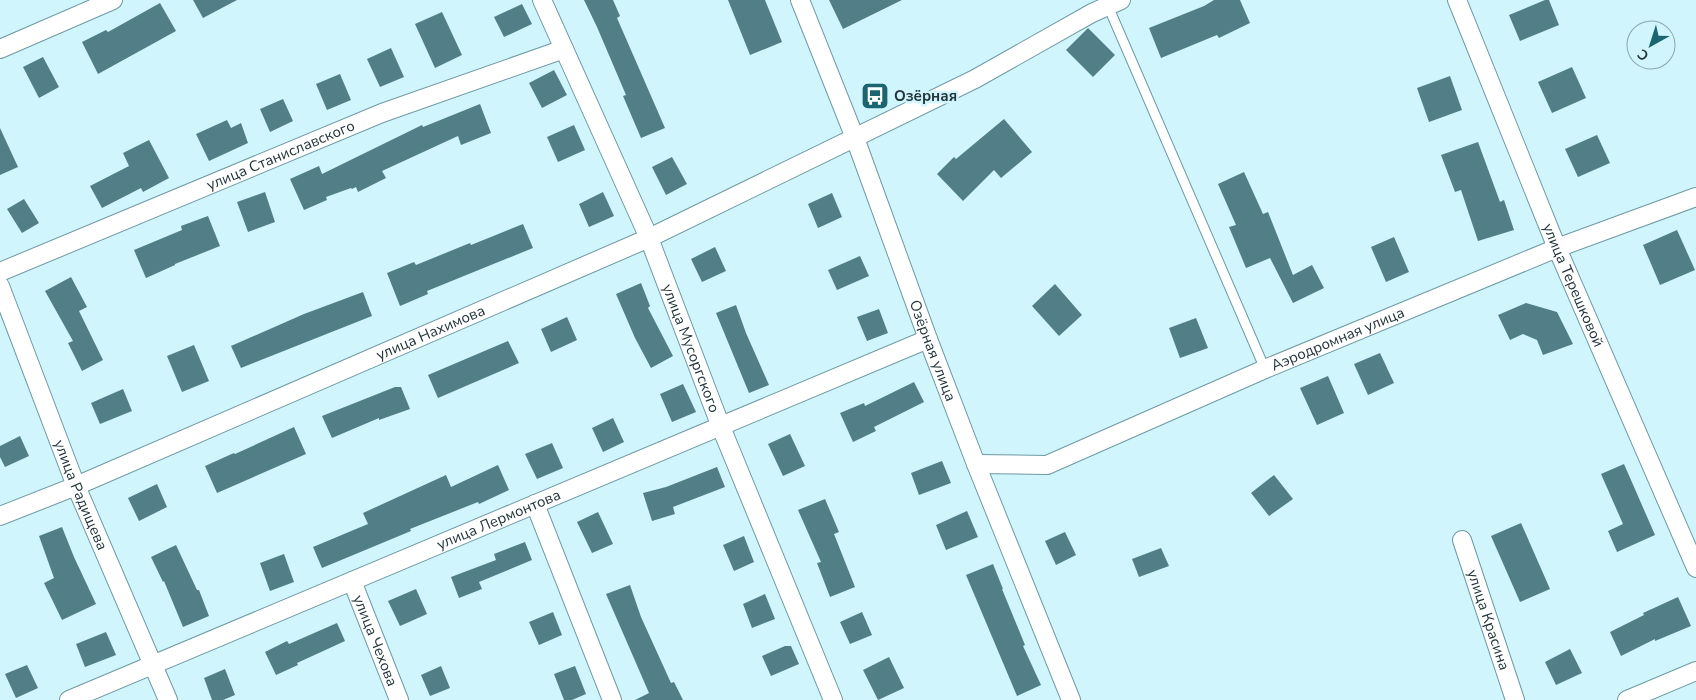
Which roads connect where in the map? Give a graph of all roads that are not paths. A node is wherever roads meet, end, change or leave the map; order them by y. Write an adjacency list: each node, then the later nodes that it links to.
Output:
1 (113, 0): 6 (street)
2 (542, 0): 7 (street, улица Мусоргского)
3 (800, 0): 8 (street, Озёрная улица)
4 (1456, 0): 11 (street, улица Терешковой)
5 (1115, 3): 8 (street, улица Нахимова); 15 (lane)
6 (0, 49)
7 (564, 49): 10 (street, улица Мусоргского); 12 (street, улица Станиславского)
8 (855, 138): 10 (street, улица Нахимова); 14 (street, Озёрная улица)
9 (1696, 197): 11 (street, Аэродромная улица)
10 (648, 238): 16 (street, улица Мусоргского); 18 (street, улица Нахимова)
11 (1557, 248): 15 (street, Аэродромная улица); 22 (street, улица Терешковой)
12 (0, 272)
13 (0, 286): 18 (street, улица Радищева)
14 (928, 338): 16 (street, улица Лермонтова); 17 (street, Озёрная улица)
15 (1265, 369): 17 (street, Аэродромная улица)
16 (721, 427): 19 (street, улица Лермонтова); 30 (street, улица Мусоргского)
17 (976, 464): 31 (street, Озёрная улица)
18 (76, 486): 20 (street, улица Нахимова); 24 (street, улица Радищева)
19 (535, 504): 23 (street, улица Лермонтова); 29 (street)
20 (0, 516)
21 (1462, 540): 32 (street, улица Красина)
22 (1696, 568)
23 (352, 581): 24 (street, улица Лермонтова); 28 (street, улица Чехова)
24 (153, 665): 26 (street, улица Лермонтова); 27 (street, улица Радищева)
25 (1696, 671): 33 (street)
26 (70, 700)
27 (168, 700)
28 (399, 700)
29 (612, 700)
30 (833, 700)
31 (1071, 700)
32 (1515, 700)
33 (1627, 700)

